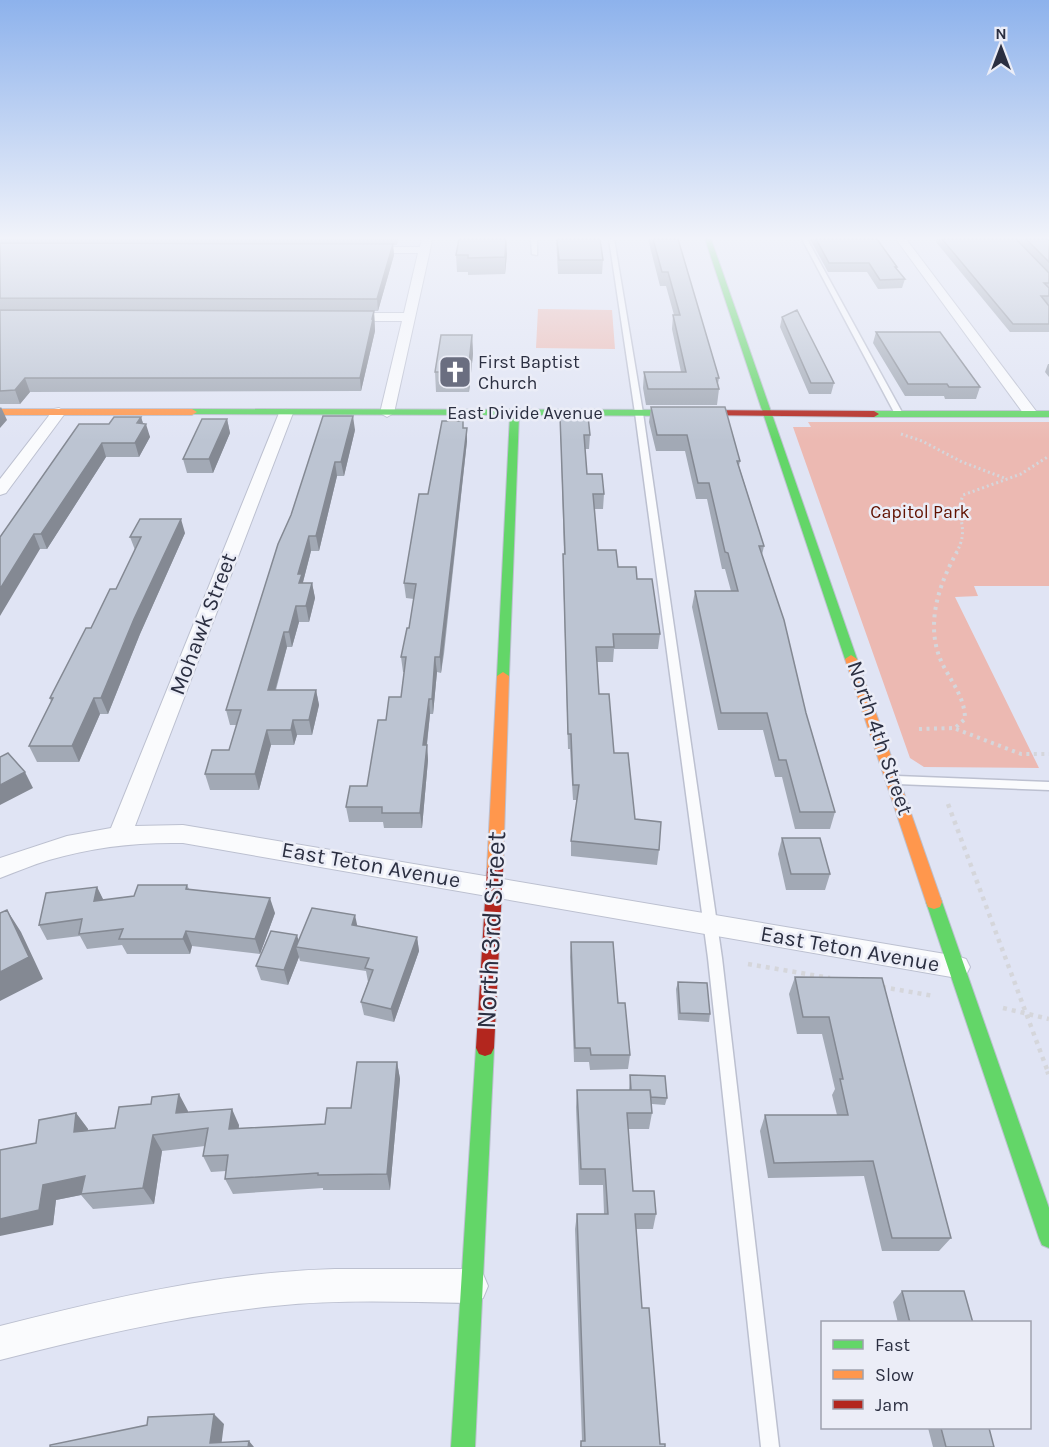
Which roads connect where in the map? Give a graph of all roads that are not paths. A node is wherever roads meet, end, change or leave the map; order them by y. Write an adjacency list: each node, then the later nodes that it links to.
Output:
1 (412, 307): 7 (street)
2 (622, 307): 13 (lane)
3 (732, 307): 14 (street, North 4th Street)
4 (841, 307): 15 (lane)
5 (951, 307): 16 (street)
6 (333, 317): 7 (street)
7 (410, 317): 11 (street)
8 (0, 412): 9 (street, East Divide Avenue)
9 (58, 412): 10 (street, East Divide Avenue); 18 (street)
10 (286, 413): 11 (street, East Divide Avenue); 21 (street, Mohawk Street)
11 (387, 413): 12 (street, East Divide Avenue)
12 (515, 413): 13 (street, East Divide Avenue); 23 (street, North 3rd Street)
13 (639, 413): 14 (street, East Divide Avenue); 24 (lane)
14 (769, 413): 15 (street, East Divide Avenue); 19 (street, North 4th Street)
15 (899, 414): 16 (street, East Divide Avenue)
16 (1031, 414): 17 (street, East Divide Avenue)
17 (1049, 414)
18 (0, 490)
19 (894, 780): 20 (lane); 25 (street, North 4th Street)
20 (1049, 786)
21 (120, 834): 22 (street, East Teton Avenue); 23 (street, East Teton Avenue)
22 (0, 868)
23 (494, 886): 24 (street, East Teton Avenue); 27 (street, North 3rd Street)
24 (710, 925): 25 (street, East Teton Avenue); 30 (lane)
25 (957, 967): 26 (street, North 4th Street)
26 (1049, 1239)
27 (471, 1286): 28 (street); 29 (street, North 3rd Street)
28 (0, 1343)
29 (463, 1447)
30 (770, 1447)

